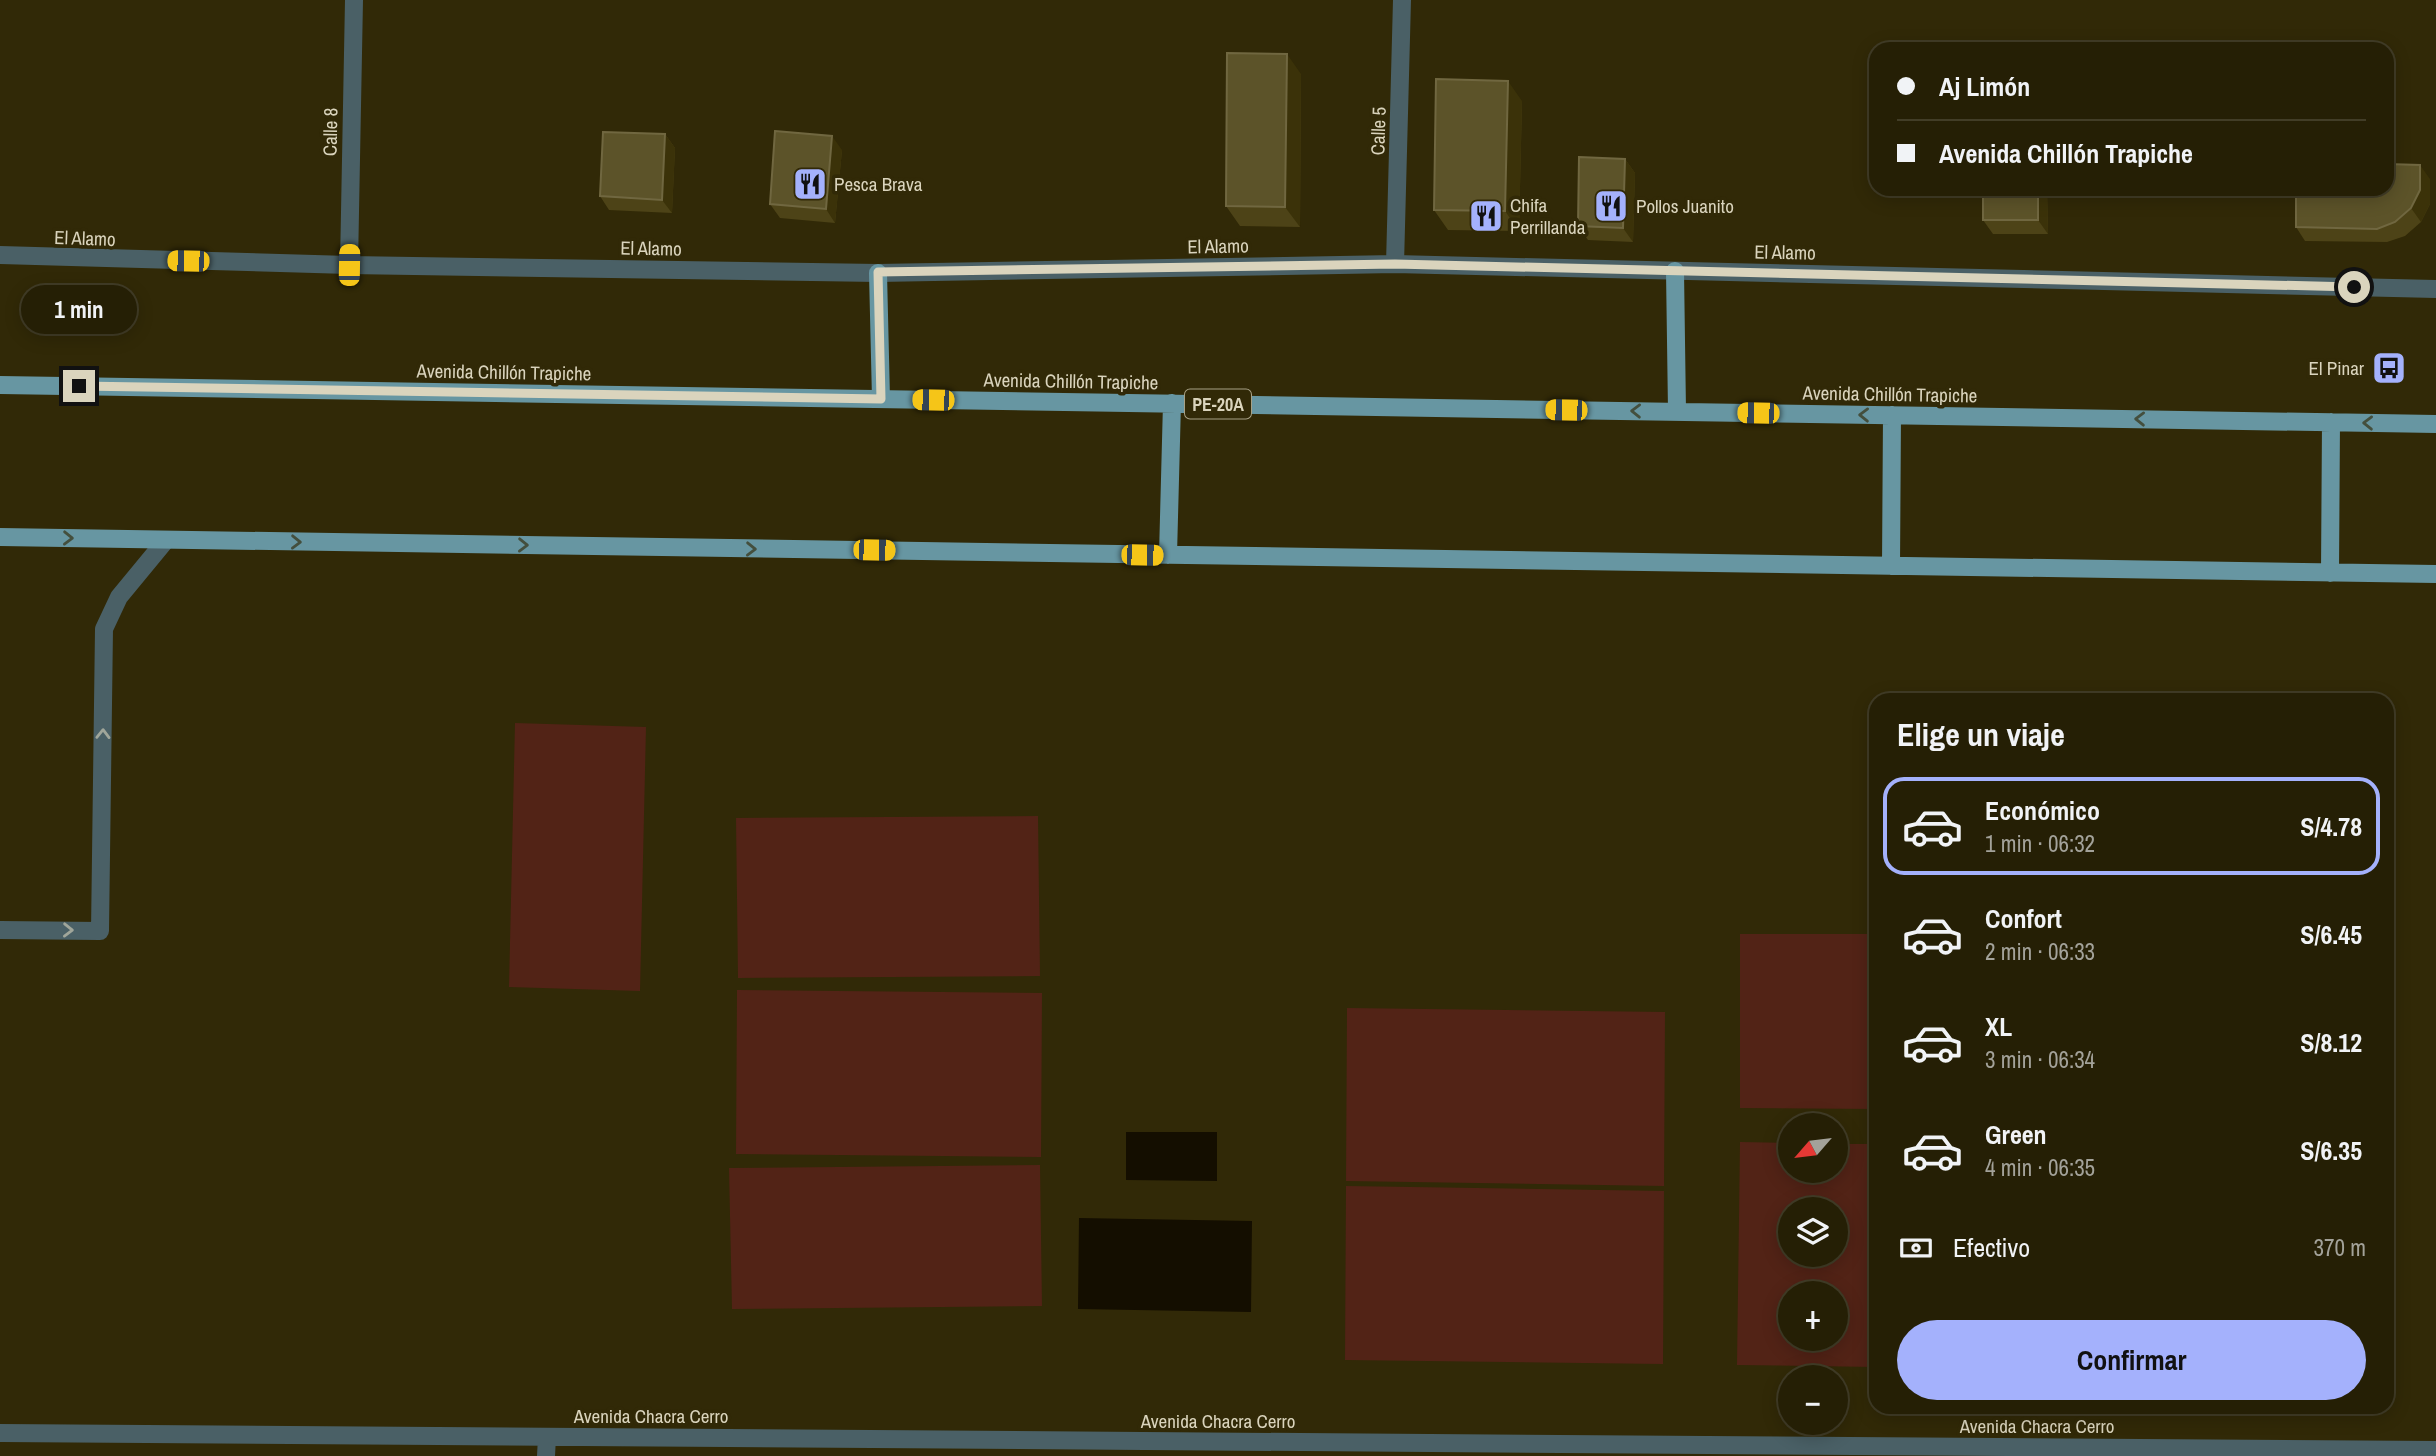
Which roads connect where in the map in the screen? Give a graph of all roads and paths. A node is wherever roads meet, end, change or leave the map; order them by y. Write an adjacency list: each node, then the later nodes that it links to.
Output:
1 (354, 0): 5 (street, Calle 8)
2 (1402, 0): 4 (street, Calle 5)
3 (0, 256): 5 (street, El Alamo)
4 (1395, 264): 6 (street, El Alamo); 7 (street, El Alamo)
5 (349, 265): 7 (street, El Alamo)
6 (1675, 271): 8 (street, El Alamo); 12 (main road)
7 (878, 272): 10 (main road)
8 (2436, 289)
9 (0, 385): 10 (main road, Avenida Chillón Trapiche / PE-20A)
10 (881, 399): 11 (main road, Avenida Chillón Trapiche / PE-20A)
11 (1172, 403): 12 (main road, Avenida Chillón Trapiche / PE-20A, one-way to 11); 18 (main road)
12 (1677, 411): 13 (main road, Avenida Chillón Trapiche / PE-20A, one-way to 12)
13 (1892, 415): 14 (main road, Avenida Chillón Trapiche / PE-20A, one-way to 13); 19 (main road)
14 (2331, 422): 15 (main road, Avenida Chillón Trapiche / PE-20A, one-way to 14); 20 (main road)
15 (2436, 424)
16 (0, 537): 17 (main road, one-way to 17)
17 (166, 540): 18 (main road, one-way to 18); 22 (street, one-way to 17)
18 (1168, 555): 19 (main road)
19 (1891, 566): 20 (main road)
20 (2330, 573): 21 (main road)
21 (2436, 574)
22 (0, 930)
23 (0, 1433): 24 (street, Avenida Chacra Cerro)
24 (547, 1437): 26 (street, Avenida Chacra Cerro); 27 (street)
25 (2436, 1450): 26 (street, Avenida Chacra Cerro)
26 (2140, 1452)
27 (546, 1456)

